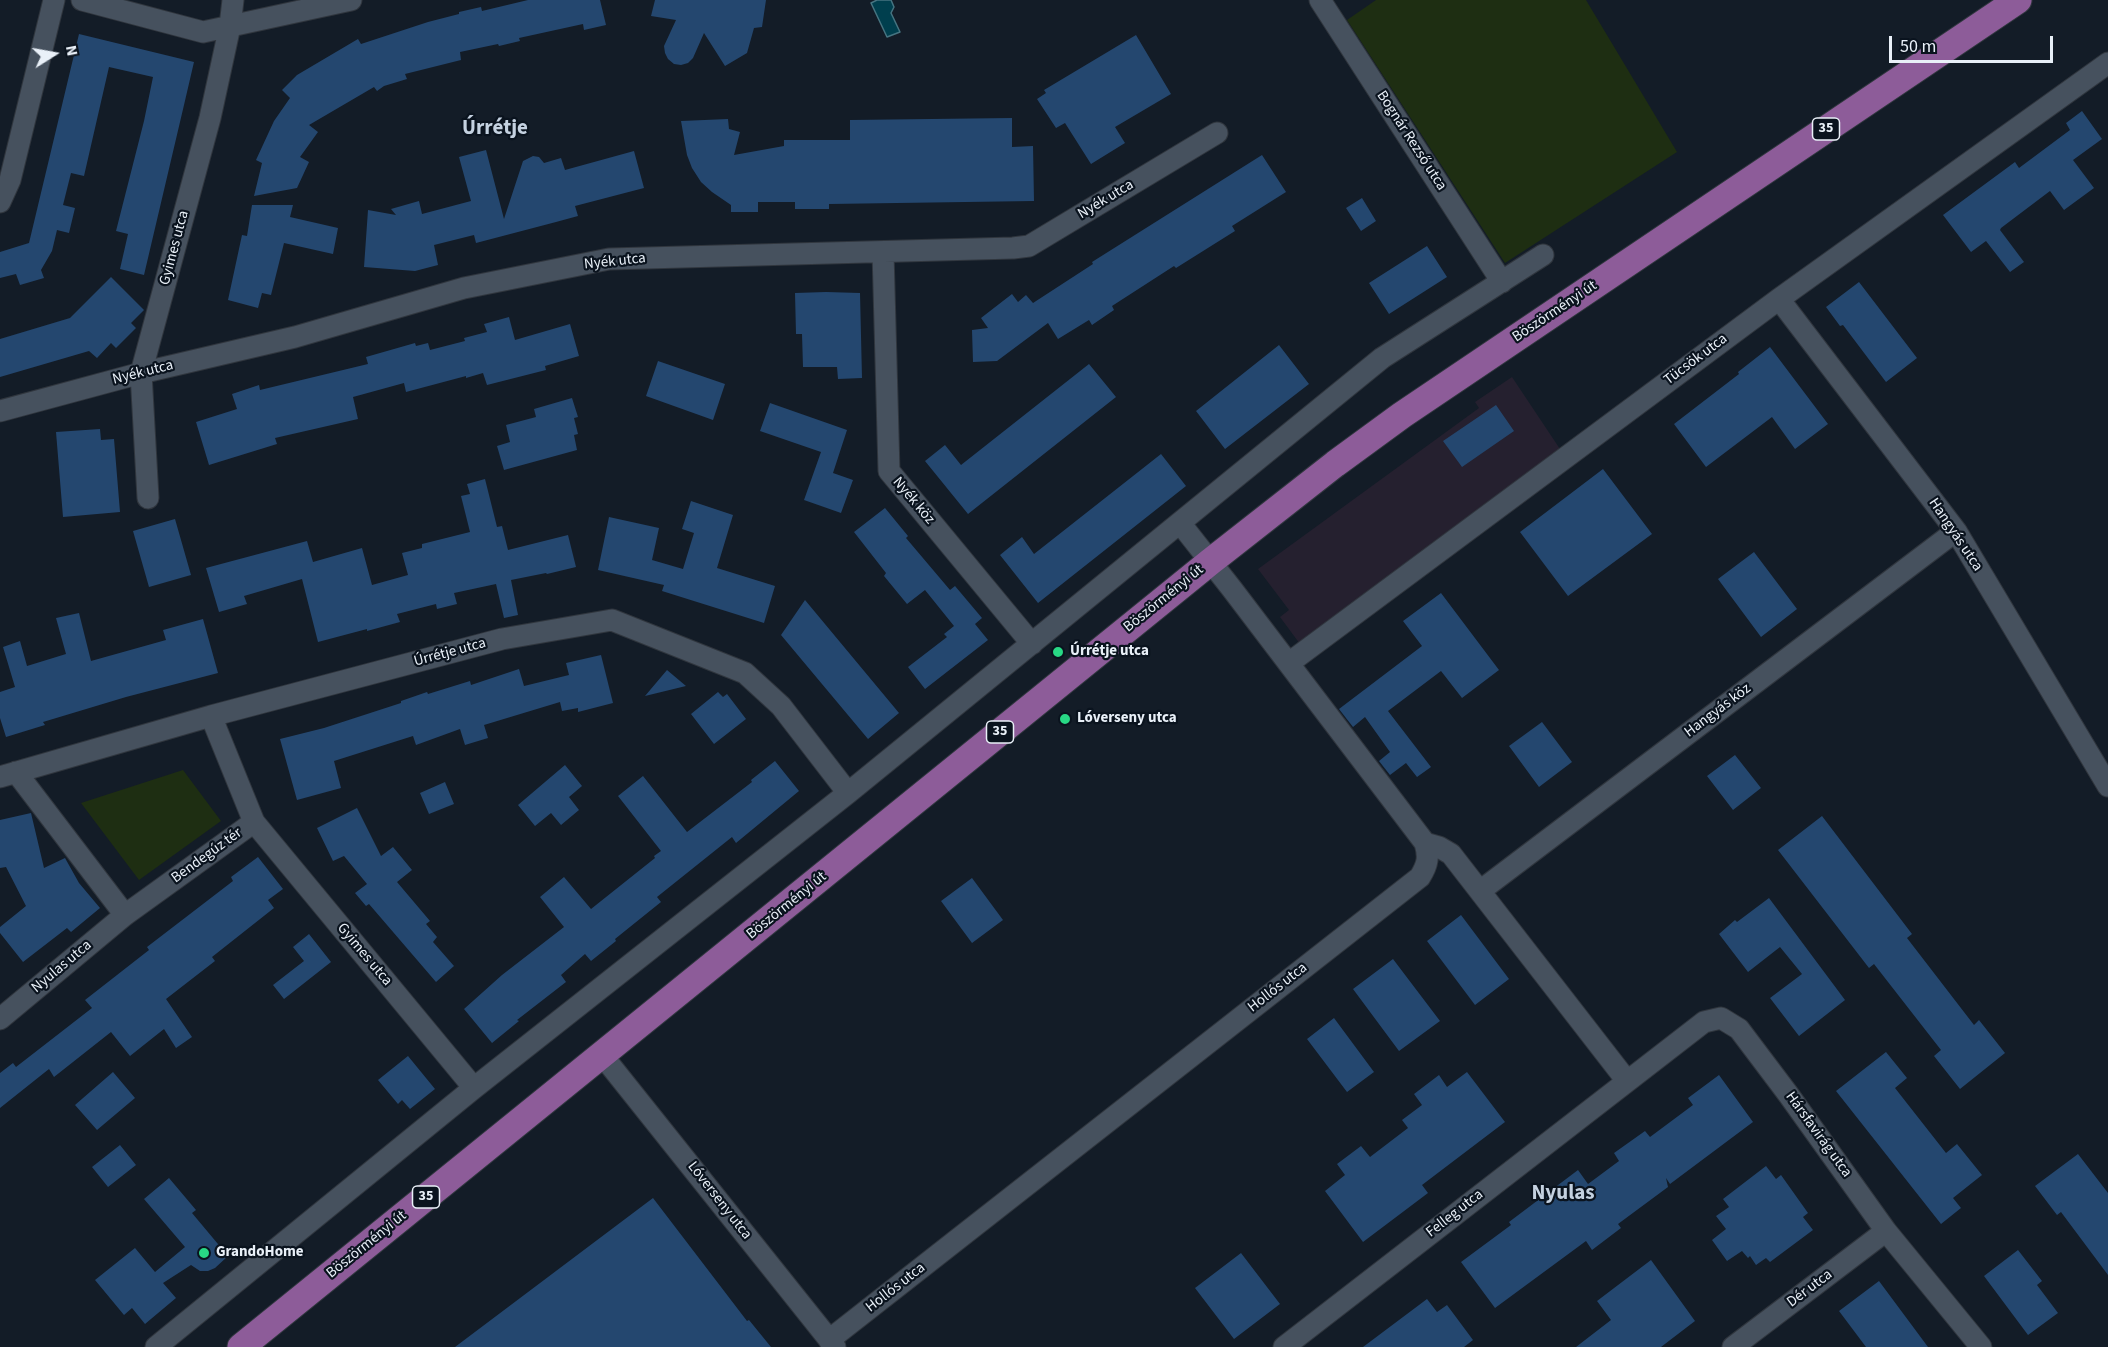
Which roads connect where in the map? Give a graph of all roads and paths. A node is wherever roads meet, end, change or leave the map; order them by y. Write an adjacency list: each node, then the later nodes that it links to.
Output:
1 (54, 0): 10 (street)
2 (82, 0): 7 (street)
3 (233, 0): 7 (street, Gyimes utca)
4 (351, 0): 7 (street)
5 (1320, 0): 13 (street, Bognár Rezső utca)
6 (2018, 0): 20 (main road, Böszörményi út / 35)
7 (230, 26): 15 (street, Gyimes utca)
8 (2108, 63): 14 (street, Tücsök utca)
9 (1217, 133): 11 (street, Nyék utca)
10 (0, 202)
11 (883, 252): 15 (street, Nyék utca); 21 (street, Nyék köz)
12 (1543, 255): 13 (street)
13 (1502, 282): 18 (street)
14 (1779, 299): 19 (street, Hangyás utca); 22 (street, Tücsök utca)
15 (141, 373): 16 (street, Nyék utca); 17 (street, Gyimes utca)
16 (0, 411)
17 (148, 498)
18 (1180, 523): 20 (street); 21 (street)
19 (1956, 531): 24 (street, Hangyás utca); 30 (street, Hangyás köz)
20 (1210, 562): 22 (street); 33 (main road, Böszörményi út / 35)
21 (1032, 644): 27 (street)
22 (1288, 663): 29 (street)
23 (211, 716): 25 (street, Úrrétje utca); 27 (street, Úrrétje utca); 28 (street, Bendegúz tér)
24 (2101, 760): 26 (street, Hangyás utca)
25 (8, 775): 31 (street)
26 (2108, 786)
27 (848, 793): 35 (street)
28 (254, 822): 31 (street, Bendegúz tér); 35 (street, Gyimes utca)
29 (1425, 843): 30 (street); 37 (street, Hollós utca)
30 (1480, 891): 34 (street)
31 (125, 915): 32 (street, Nyulas utca)
32 (0, 1018)
33 (603, 1056): 37 (street, Lóverseny utca); 39 (main road, Böszörményi út / 35)
34 (1627, 1081): 36 (street, Hársfavirág utca); 40 (street, Felleg utca)
35 (474, 1088): 38 (street)
36 (1886, 1231): 41 (street, Dér utca); 42 (street, Hársfavirág utca)
37 (832, 1343)
38 (156, 1347)
39 (241, 1347)
40 (1284, 1347)
41 (1733, 1347)
42 (1981, 1347)

